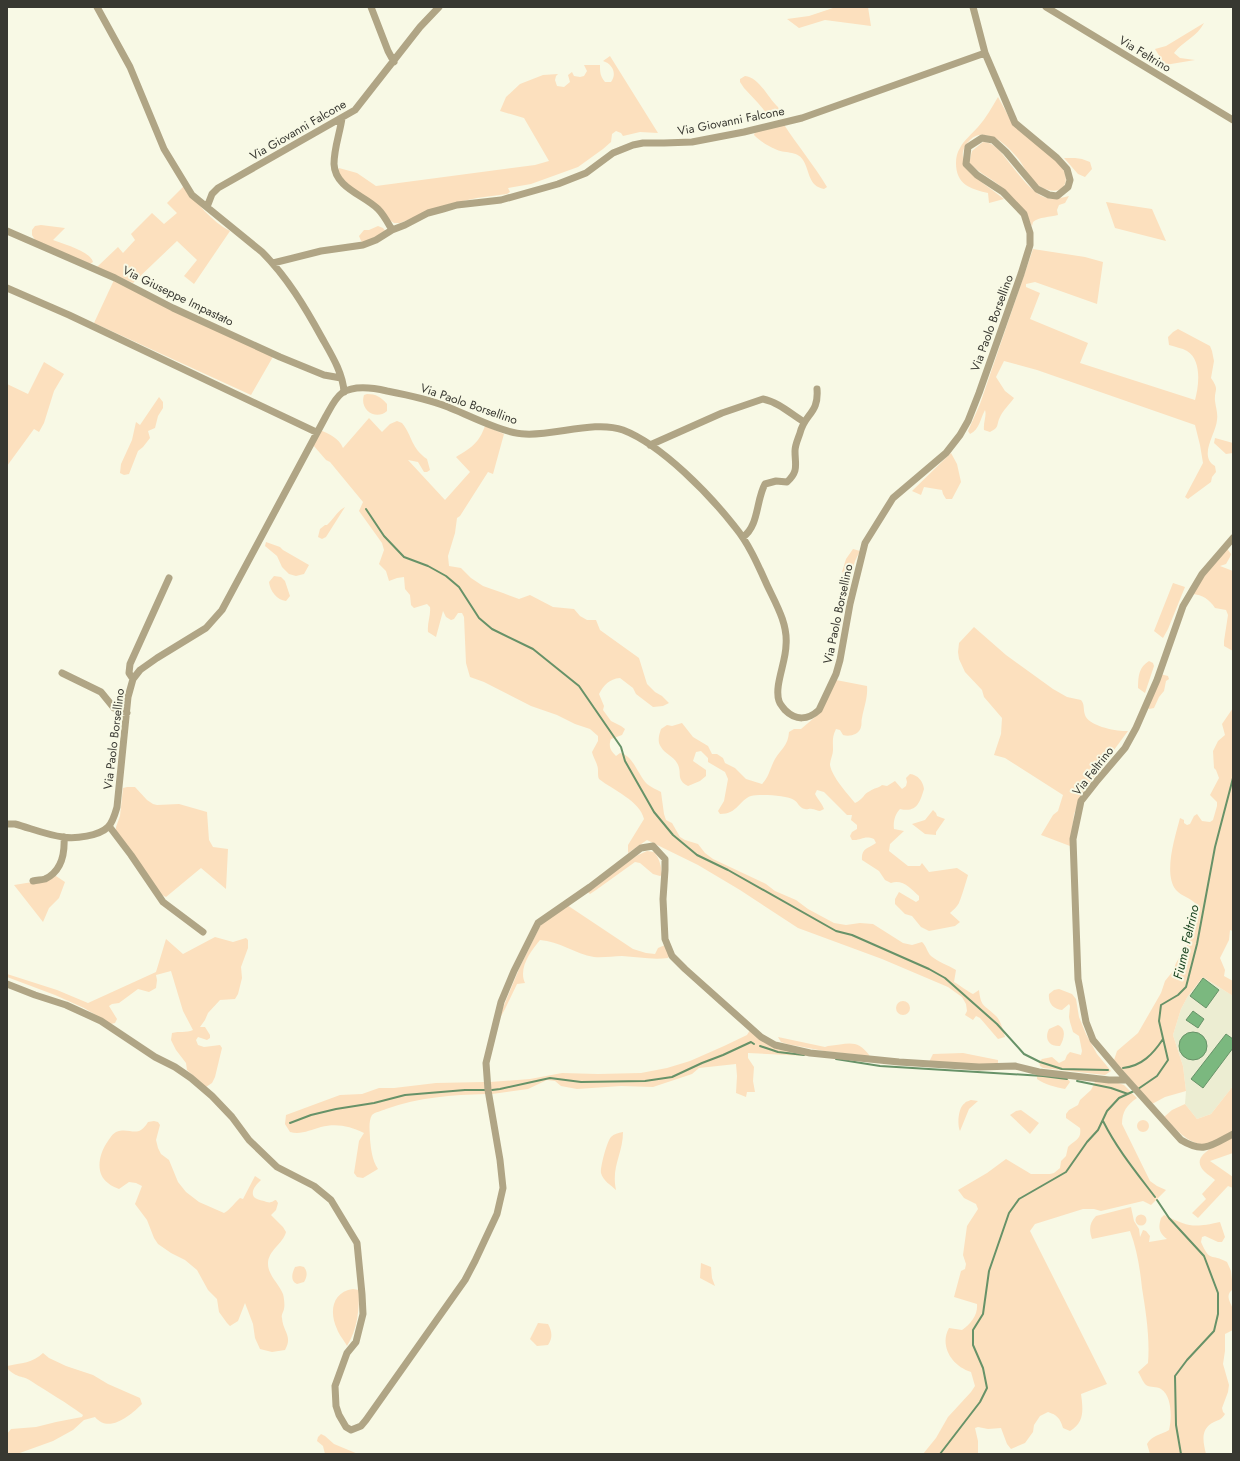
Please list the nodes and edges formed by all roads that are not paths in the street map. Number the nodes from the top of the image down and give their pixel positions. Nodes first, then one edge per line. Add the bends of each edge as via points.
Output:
1 (97, 7) edge
2 (371, 7) edge
3 (440, 7) edge
4 (973, 7) edge
5 (1046, 7) edge
6 (986, 53) junction
7 (394, 62) junction
8 (342, 118) junction
9 (1233, 120) edge
10 (207, 207) junction
11 (392, 230) junction
12 (7, 231) edge
13 (273, 263) junction
14 (7, 288) edge
15 (341, 378) junction
16 (817, 389) dead end
17 (344, 392) junction
18 (804, 422) junction
19 (316, 432) junction
20 (650, 445) junction
21 (743, 537) junction
22 (1233, 538) edge
23 (170, 578) dead end
24 (62, 673) dead end
25 (133, 679) junction
26 (126, 713) junction
27 (7, 824) edge
28 (109, 826) junction
29 (64, 837) junction
30 (33, 881) dead end
31 (203, 932) dead end
32 (7, 984) edge
33 (1126, 1080) junction
34 (1233, 1134) edge

1 - 10 street via 130,67 168,155 192,195
2 - 7 street
3 - 7 street, Via Giovanni Falcone via 420,27
4 - 6 street, Via Paolo Borsellino
5 - 9 street, Via Feltrino
6 - 11 street, Via Giovanni Falcone via 802,118 692,142 633,144 613,153 586,172 558,184 501,200 457,205 428,213
6 - 21 street, Via Paolo Borsellino via 1015,123 1057,158 1067,169 1070,180 1062,193 1057,196 1048,195 1037,189 993,140 982,138 968,147 966,164 977,175 1003,192 1024,214 1030,233 1030,245 979,393 964,428 946,453 893,498 865,543 836,674 819,710 808,718 795,717 779,700 778,686 785,659 787,635 778,609
7 - 8 street, Via Giovanni Falcone via 355,110
8 - 10 street, Via Giovanni Falcone via 218,188 212,194
8 - 11 street via 335,153 338,177 347,187 379,210
10 - 13 street
11 - 13 street, Via Giovanni Falcone via 363,245 321,251
12 - 15 street, Via Giuseppe Impastato via 119,279 173,308 280,357 324,375
13 - 15 street via 311,319
14 - 19 street
15 - 17 street
16 - 18 street via 814,410
17 - 19 street, Via Paolo Borsellino via 336,399
17 - 20 street, Via Paolo Borsellino via 367,388 422,398 524,435 611,427
18 - 20 street via 778,405 763,400 722,413
18 - 21 street via 795,449 797,467 794,475 787,482 765,484 752,529
19 - 25 street, Via Paolo Borsellino via 222,610 206,628 156,658
20 - 21 street, Via Paolo Borsellino via 703,490
22 - 33 street, Via Feltrino via 1202,574 1183,606 1157,680 1136,728 1125,748 1081,801 1073,839 1078,979 1086,1022 1093,1040
23 - 25 street via 130,664 129,673
24 - 26 street via 101,692 114,708
25 - 26 street, Via Paolo Borsellino
26 - 28 street, Via Paolo Borsellino via 117,807
27 - 29 street
28 - 29 street via 100,833
28 - 31 street via 163,902
29 - 30 street via 63,860 54,873 45,879
32 - 33 street via 66,1005 101,1021 155,1057 175,1067 212,1096 249,1140 277,1167 314,1186 331,1200 357,1243 362,1294 363,1314 356,1342 347,1353 336,1386 336,1406 339,1415 346,1427 351,1430 366,1420 464,1280 497,1214 503,1188 486,1063 501,1002 526,946 538,923 641,848 653,846 665,859 665,939 672,956 761,1037 775,1045 810,1053 899,1062 980,1067 1014,1066 1039,1072
33 - 34 street, Via Feltrino via 1188,1145 1200,1149

